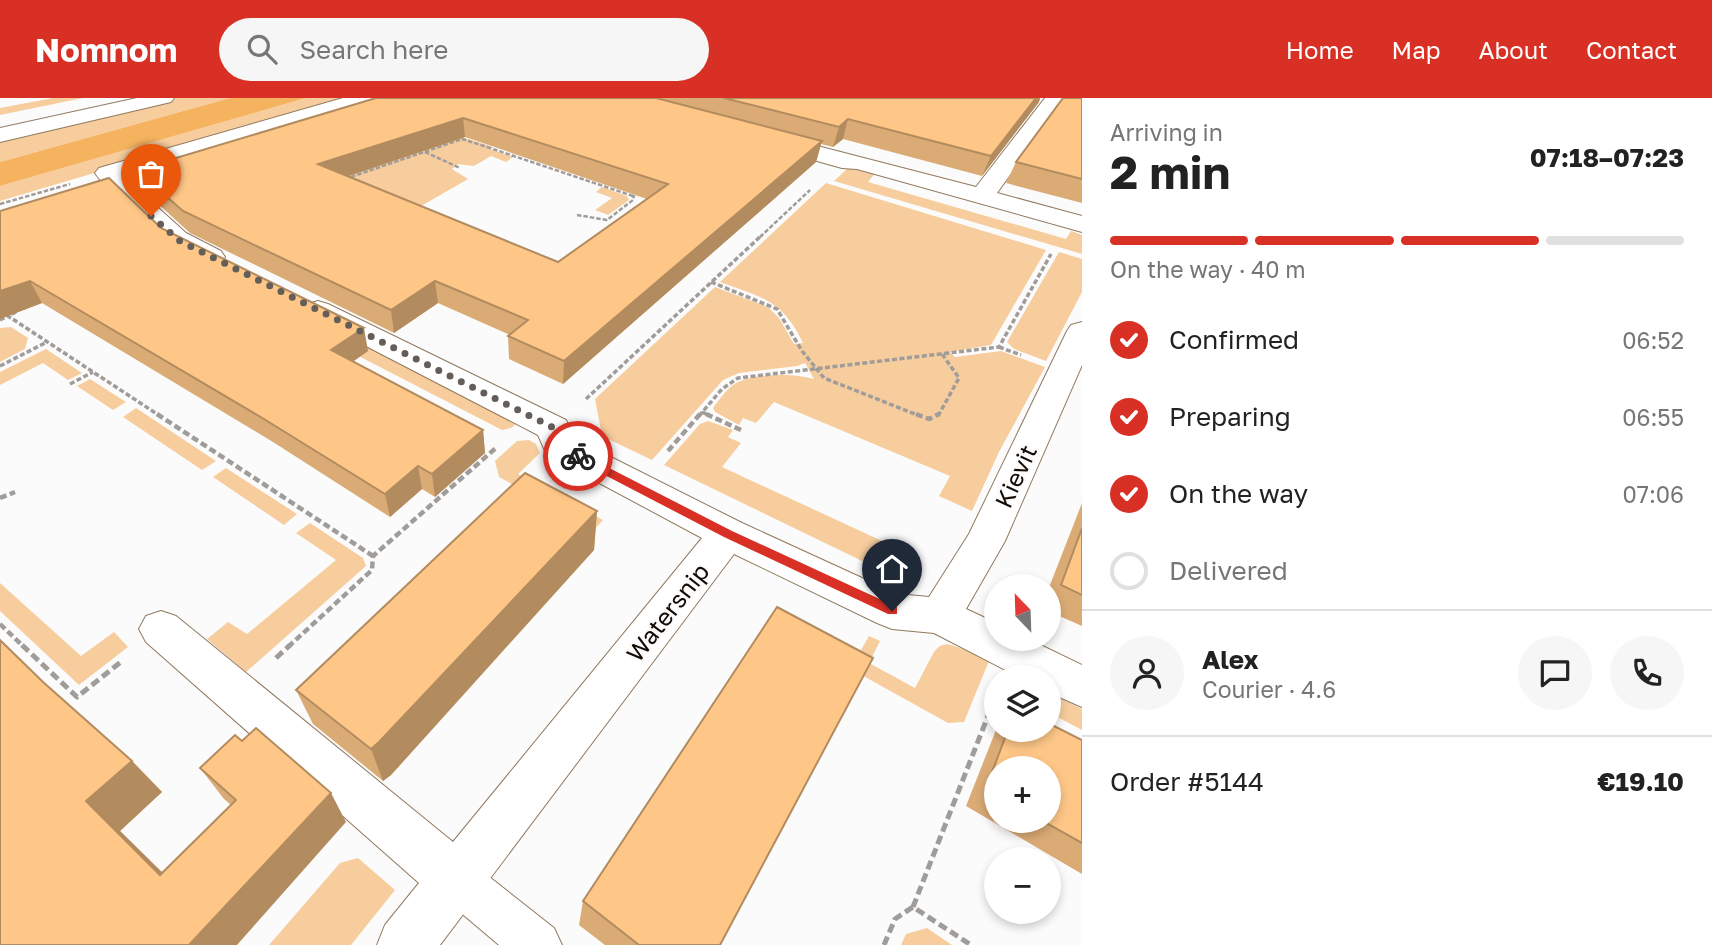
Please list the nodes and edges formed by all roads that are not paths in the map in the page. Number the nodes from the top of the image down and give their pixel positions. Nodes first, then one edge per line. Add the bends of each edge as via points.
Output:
1 (100, 98) edge
2 (164, 98) edge
3 (365, 98) edge
4 (1055, 98) edge
5 (0, 121) edge
6 (0, 135) edge
7 (751, 136) edge
8 (982, 196) junction
9 (1082, 224) edge
10 (239, 271) edge
11 (288, 295) edge
12 (1082, 331) edge
13 (728, 534) junction
14 (940, 616) junction
15 (161, 629) road end
16 (1082, 687) edge
17 (457, 880) junction
18 (405, 945) edge
19 (537, 945) edge

1 - 5 street
2 - 6 street
3 - 10 street via 107,173 177,239
4 - 8 street
7 - 8 street
8 - 9 street
11 - 13 street, Watersnip via 543,422 559,446
12 - 14 street, Kievit via 985,541
13 - 14 street via 892,611
13 - 17 street, Watersnip
14 - 16 street
15 - 17 street
17 - 18 street, Watersnip
17 - 19 lane

